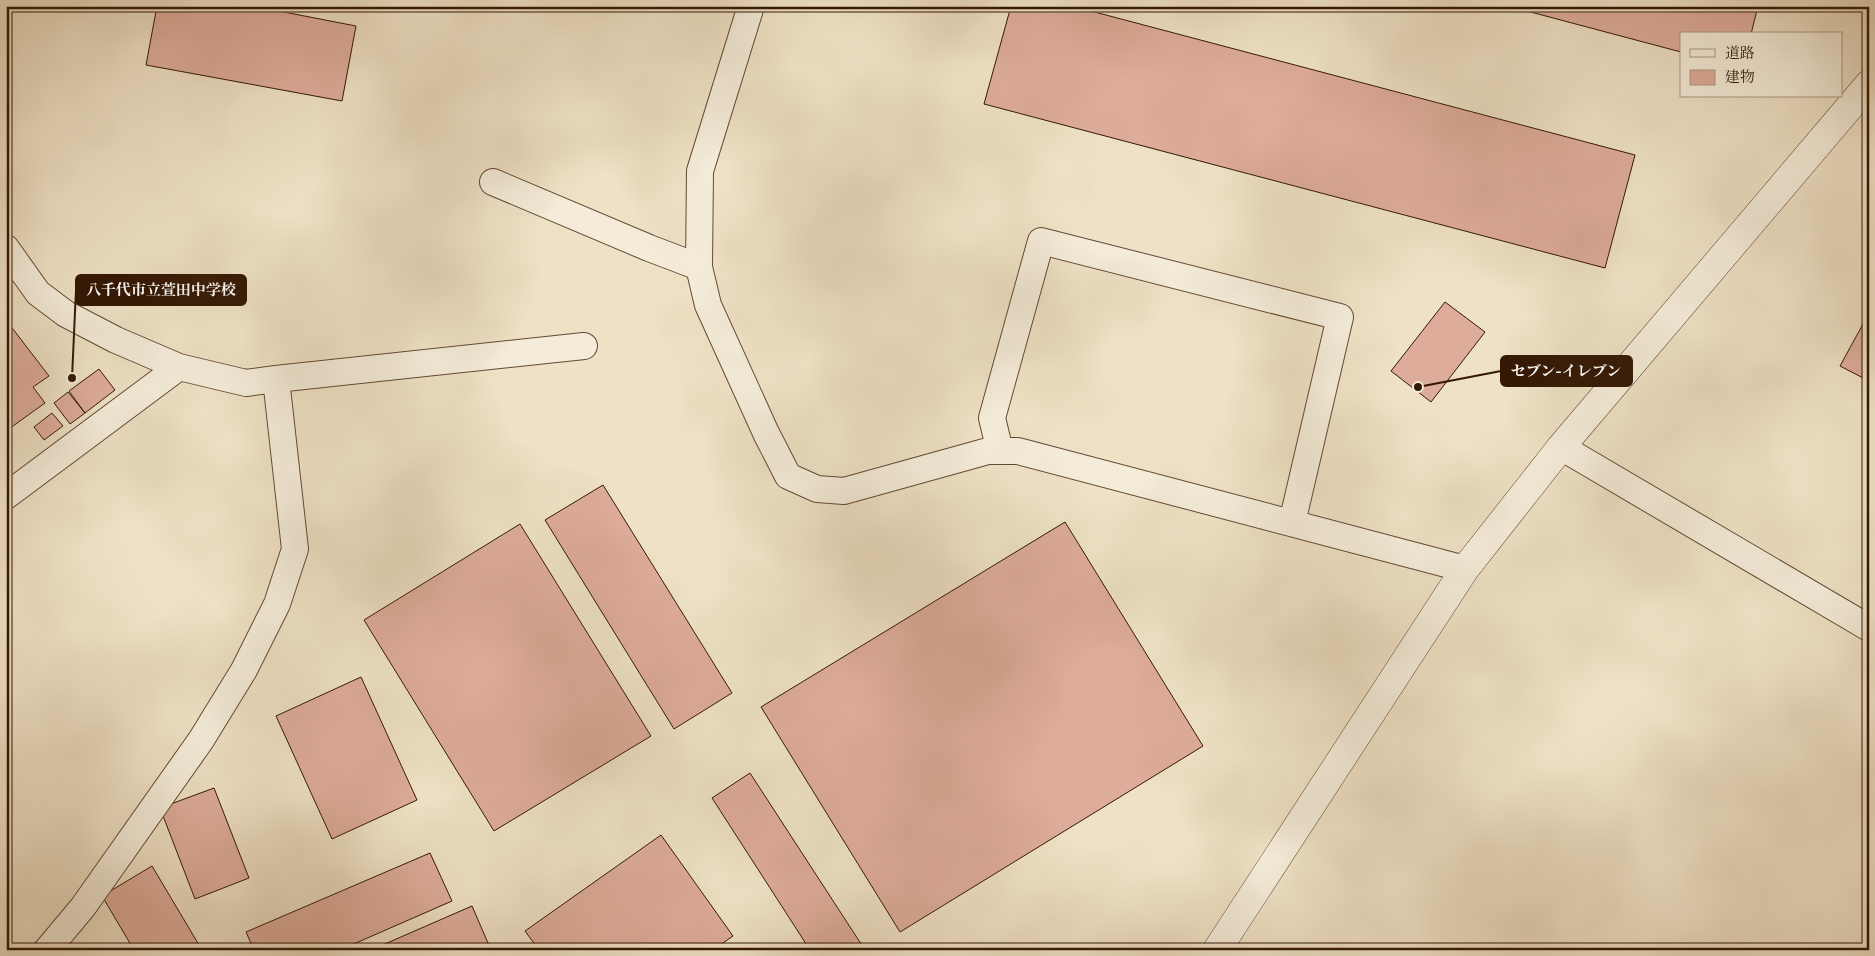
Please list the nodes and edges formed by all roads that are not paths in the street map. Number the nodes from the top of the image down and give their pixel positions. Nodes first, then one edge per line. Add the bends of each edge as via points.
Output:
1 (751, 6) edge
2 (1869, 84) edge
3 (493, 182) dead end
4 (6, 248) edge
5 (698, 267) junction
6 (584, 346) dead end
7 (179, 367) junction
8 (276, 379) junction
9 (1561, 447) junction
10 (1000, 451) junction
11 (6, 496) edge
12 (1292, 523) junction
13 (1466, 569) junction
14 (1869, 628) edge
15 (46, 950) edge
16 (1217, 950) edge

1 - 5 street via 700,171
2 - 9 street
3 - 5 street
4 - 7 street via 38,293 66,314
5 - 10 street via 708,304 788,476 817,489 844,491 988,451
6 - 8 street
7 - 8 street via 246,384
7 - 11 street
8 - 15 street via 295,549 277,604 244,670 201,740 83,907
9 - 13 street
9 - 14 street
10 - 12 street via 1018,451
10 - 12 street via 992,418 1041,241 1340,317
12 - 13 street
13 - 16 street

